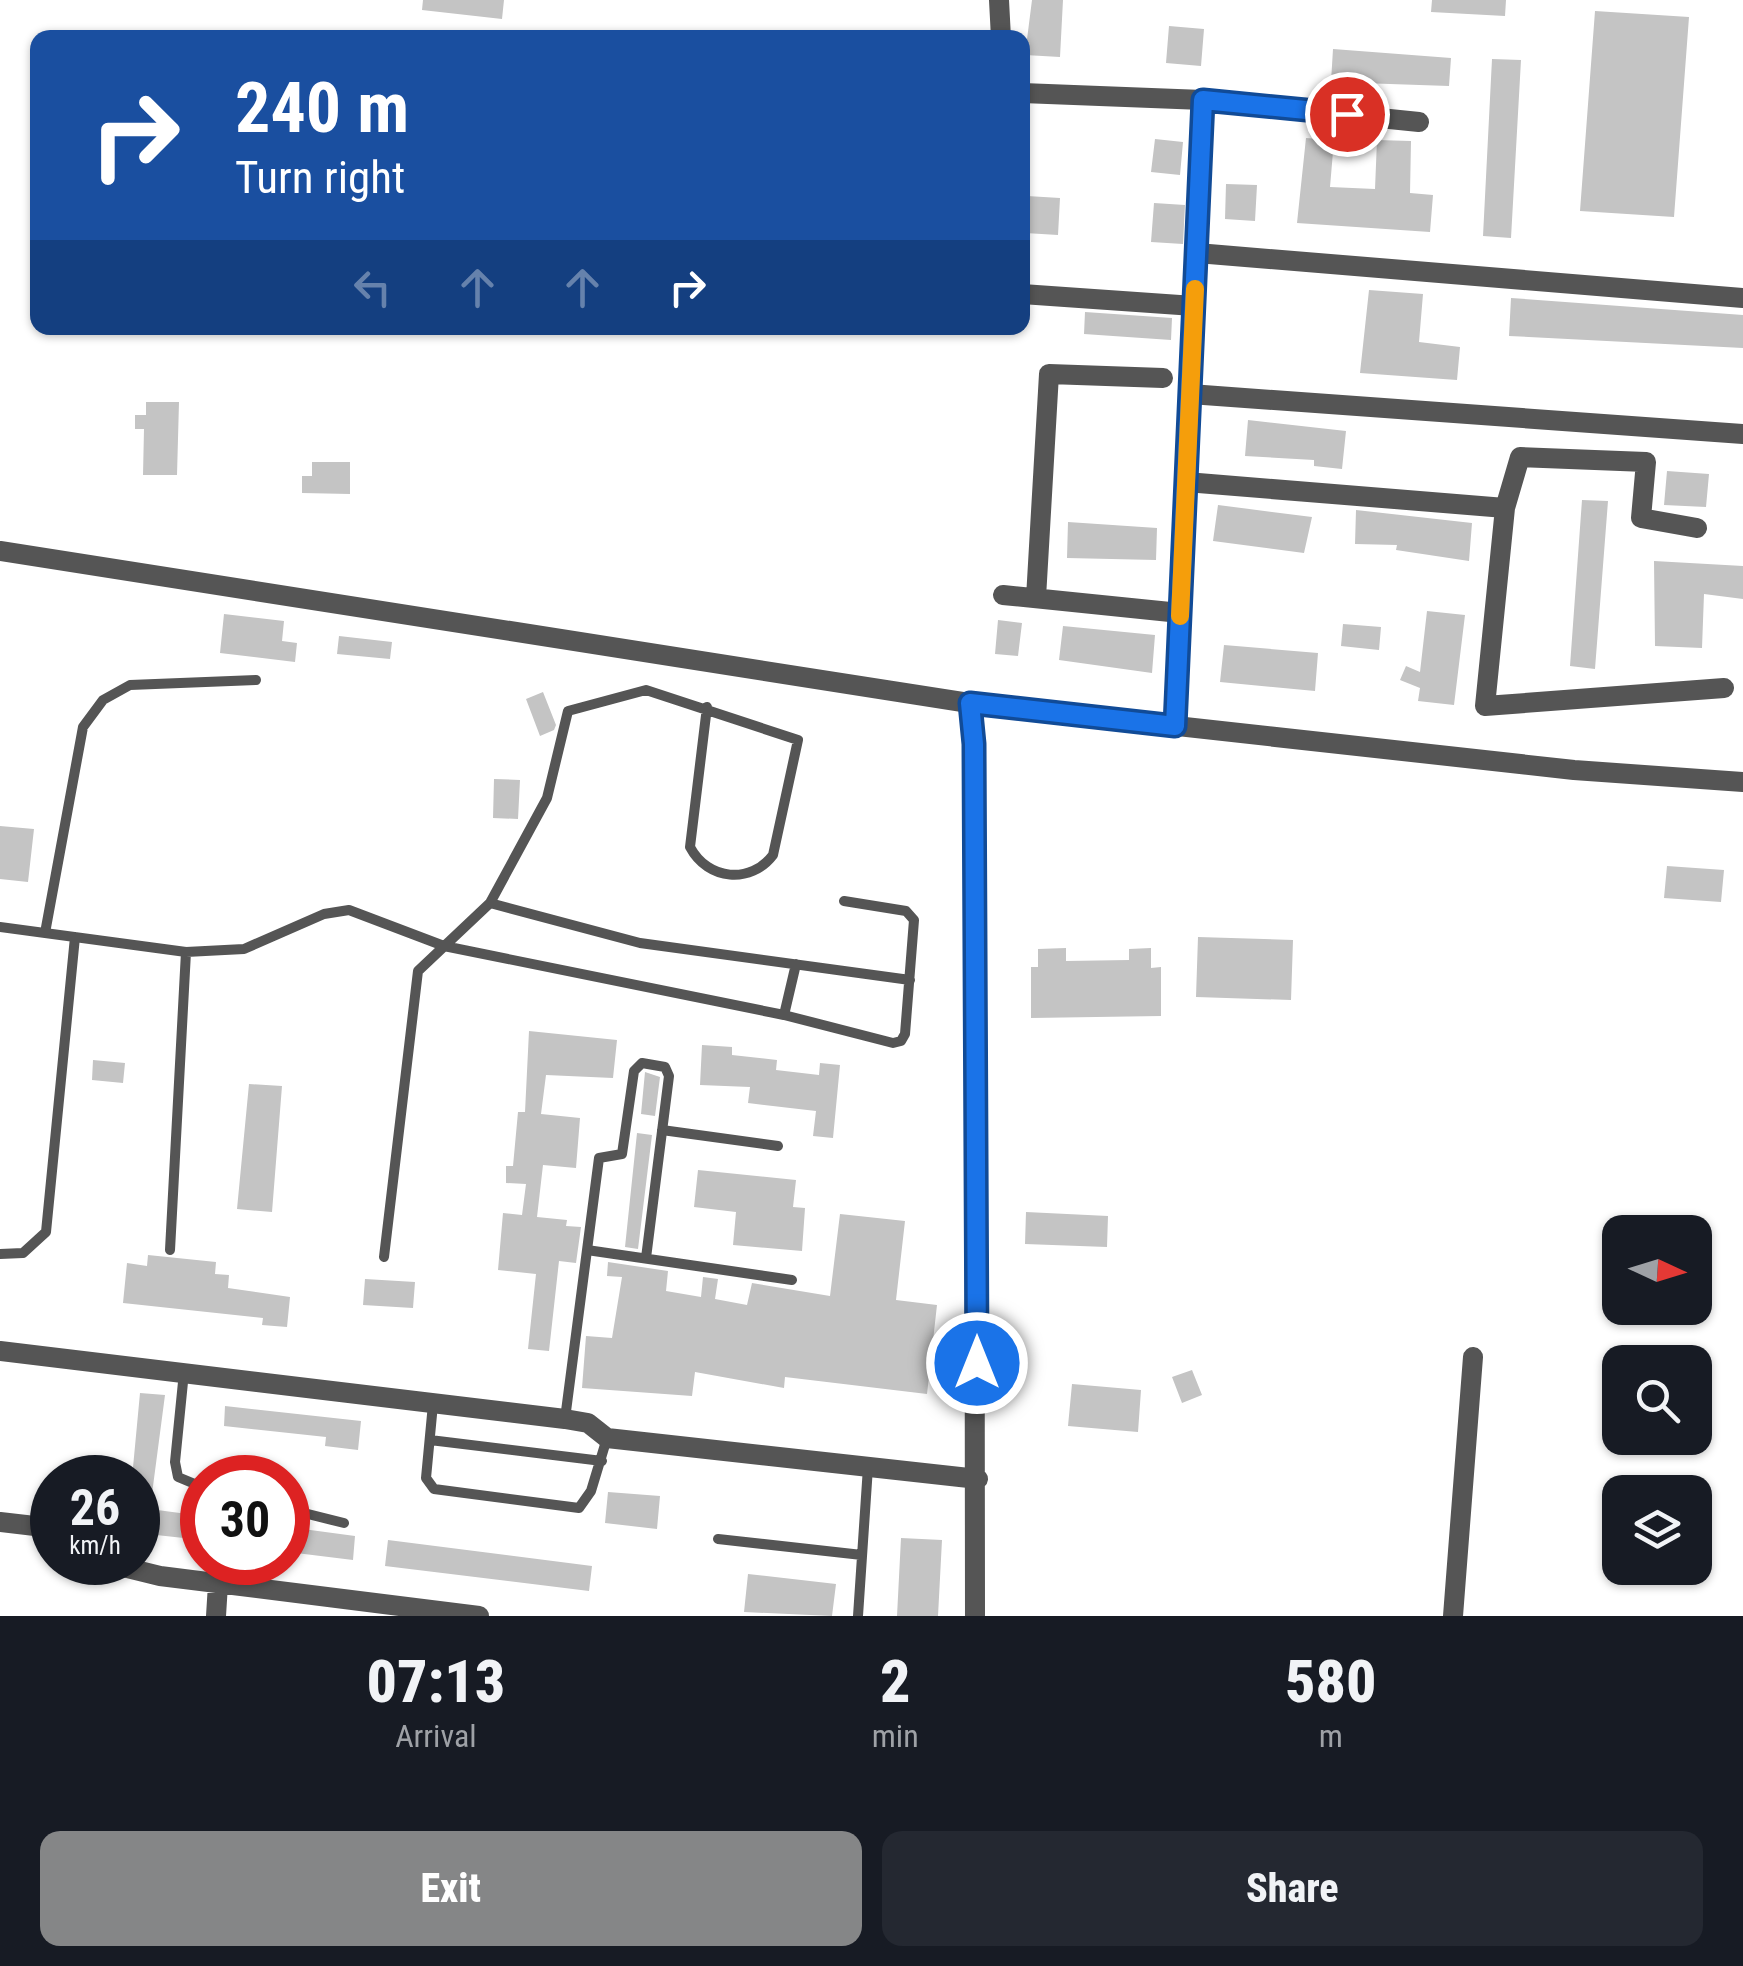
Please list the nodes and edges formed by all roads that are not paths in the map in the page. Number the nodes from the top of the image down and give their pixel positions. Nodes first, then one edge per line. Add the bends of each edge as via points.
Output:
1 (999, 0) edge
2 (1001, 30) edge
3 (1030, 93) edge
4 (1203, 100) junction
5 (1419, 122) dead end
6 (1196, 254) junction
7 (1030, 295) edge
8 (1743, 298) edge
9 (1194, 306) junction
10 (1163, 378) dead end
11 (1190, 394) junction
12 (1743, 434) edge
13 (1186, 482) junction
14 (1504, 508) junction
15 (1697, 528) dead end
16 (0, 551) edge
17 (1003, 595) dead end
18 (1036, 598) junction
19 (1180, 613) junction
20 (256, 680) dead end
21 (1724, 688) dead end
22 (970, 703) junction
23 (707, 707) junction
24 (1175, 726) junction
25 (1743, 782) edge
26 (844, 901) dead end
27 (490, 903) junction
28 (0, 927) edge
29 (45, 933) junction
30 (75, 937) junction
31 (444, 946) junction
32 (186, 952) junction
33 (796, 964) junction
34 (910, 980) junction
35 (784, 1015) junction
36 (662, 1130) junction
37 (778, 1146) dead end
38 (170, 1250) dead end
39 (588, 1250) junction
40 (0, 1254) edge
41 (384, 1257) dead end
42 (646, 1258) junction
43 (792, 1280) dead end
44 (0, 1351) edge
45 (1473, 1357) dead end
46 (184, 1371) junction
47 (433, 1404) junction
48 (565, 1419) junction
49 (607, 1438) junction
50 (430, 1440) junction
51 (602, 1461) junction
52 (868, 1466) junction
53 (180, 1478) edge
54 (978, 1478) junction
55 (310, 1515) edge
56 (0, 1522) edge
57 (344, 1524) dead end
58 (30, 1525) edge
59 (718, 1538) dead end
60 (862, 1555) junction
61 (218, 1585) edge
62 (226, 1585) edge
63 (216, 1616) edge
64 (479, 1616) edge
65 (858, 1616) edge
66 (974, 1616) edge
67 (1453, 1616) edge

1 - 2 street
3 - 4 street
4 - 5 street
4 - 6 street
6 - 8 street
6 - 9 street
7 - 9 street
9 - 11 street
10 - 18 street via 1048,374
11 - 12 street
11 - 13 street
13 - 14 street
13 - 19 street
14 - 15 street via 1520,457 1646,462 1641,518
14 - 21 street via 1484,706
16 - 22 street
17 - 18 street
18 - 19 street
19 - 24 street
20 - 29 lane via 130,684 103,700 83,727
22 - 24 street
22 - 54 street
23 - 23 lane via 798,740 774,855 746,876 714,872 690,847
23 - 27 lane via 646,690 568,712 548,798
24 - 25 street
26 - 34 lane via 906,911 914,920
27 - 31 lane
27 - 33 lane via 640,942
28 - 29 lane
29 - 30 lane
30 - 32 lane
30 - 40 lane via 46,1232 23,1254
31 - 32 lane via 349,910 244,949
31 - 35 lane
31 - 41 lane via 418,971
32 - 38 lane
33 - 34 lane
33 - 35 lane
34 - 35 lane via 906,1034 893,1043
36 - 37 lane
36 - 39 lane via 668,1076 665,1067 642,1063 634,1071 622,1154 599,1158
36 - 42 lane
39 - 42 lane
39 - 48 lane
42 - 43 lane
44 - 46 street
45 - 67 street
46 - 47 street
46 - 53 lane via 175,1462
47 - 48 street
47 - 50 lane
48 - 49 street via 588,1423
49 - 51 lane
49 - 52 street
50 - 51 lane
50 - 51 lane via 426,1478 434,1489 578,1508
52 - 54 street
52 - 60 lane
54 - 66 street
55 - 57 lane
56 - 58 street
59 - 60 lane
60 - 65 lane
61 - 63 street
62 - 64 street

